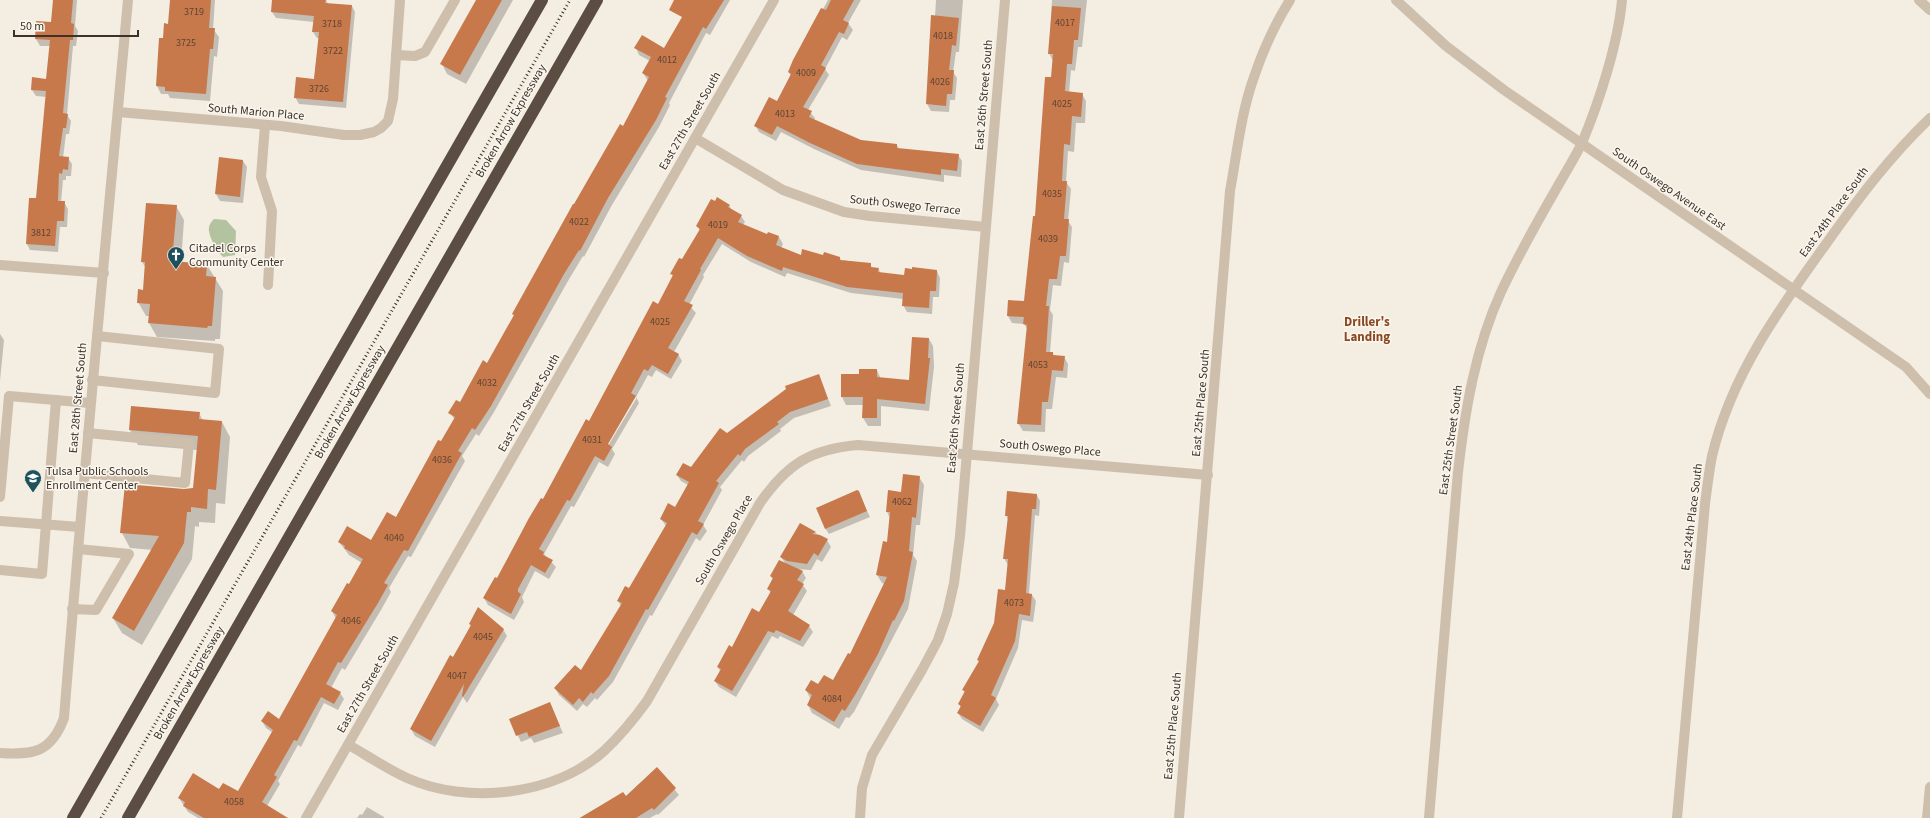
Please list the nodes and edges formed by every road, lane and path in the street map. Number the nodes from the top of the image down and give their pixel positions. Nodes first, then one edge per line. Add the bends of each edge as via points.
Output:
1 (128, 0) edge
2 (400, 0) edge
3 (455, 0) edge
4 (542, 0) edge
5 (597, 0) edge
6 (774, 0) edge
7 (1005, 0) edge
8 (1290, 0) edge
9 (1396, 0) edge
10 (1622, 0) edge
11 (1919, 0) edge
12 (1930, 10) edge
13 (396, 55) junction
14 (118, 112) junction
15 (1930, 118) edge
16 (265, 125) junction
17 (695, 138) junction
18 (1581, 144) junction
19 (986, 227) junction
20 (0, 265) edge
21 (104, 273) junction
22 (268, 285) dead end
23 (1793, 290) junction
24 (97, 336) junction
25 (92, 380) junction
26 (1930, 394) edge
27 (56, 400) junction
28 (90, 404) junction
29 (88, 434) junction
30 (966, 454) junction
31 (84, 473) junction
32 (1208, 475) junction
33 (0, 496) edge
34 (0, 521) edge
35 (47, 524) junction
36 (80, 527) junction
37 (78, 549) junction
38 (0, 570) edge
39 (72, 609) junction
40 (349, 745) junction
41 (0, 753) edge
42 (1930, 787) edge
43 (73, 818) edge
44 (128, 818) edge
45 (306, 818) edge
46 (860, 818) edge
47 (1178, 818) edge
48 (1429, 818) edge
49 (1677, 818) edge
50 (1927, 818) edge

1 - 14 street, East 28th Street South
2 - 13 street
3 - 13 street via 425,52 415,56
4 - 43 highway
5 - 44 highway, Broken Arrow Expressway
6 - 17 street, East 27th Street South
7 - 19 street, East 26th Street South
8 - 32 street, East 25th Place South via 1276,24 1253,78 1230,190
9 - 18 street, South Oswego Avenue East via 1446,46
10 - 18 street, East 25th Street South via 1606,75
11 - 12 street
13 - 16 street, South Marion Place via 393,99 388,121 381,128 360,135
14 - 16 street, South Marion Place
14 - 21 street, East 28th Street South
15 - 23 street, East 24th Place South via 1896,152 1867,187
16 - 22 street via 261,177 272,211
17 - 19 street, South Oswego Terrace via 783,190 844,212
17 - 40 street, East 27th Street South
18 - 23 street, South Oswego Avenue East
18 - 48 street, East 25th Street South via 1501,293 1485,331 1473,377 1458,472
19 - 30 street, East 26th Street South
20 - 21 street
21 - 24 street, East 28th Street South
23 - 26 street, South Oswego Avenue East via 1906,367
23 - 49 street, East 24th Place South via 1768,326 1740,378 1712,456 1705,504
24 - 25 street, East 28th Street South
24 - 25 street via 219,349 215,393
25 - 28 street, East 28th Street South
27 - 28 street
27 - 33 street via 9,396
27 - 35 street
28 - 29 street, East 28th Street South
29 - 31 street, East 28th Street South
29 - 31 street via 189,443 185,483
30 - 32 street, South Oswego Place
30 - 40 street, South Oswego Place via 858,445 821,452 786,472 774,483 760,503 647,701 635,718 603,752 579,769 546,783 520,790 493,794 466,792 436,788 407,778
30 - 46 street, East 26th Street South via 960,536 947,614 931,652 872,755 862,788
31 - 36 street, East 28th Street South
32 - 47 street, East 25th Place South
34 - 35 street
35 - 36 street
35 - 38 street via 42,574
36 - 37 street, East 28th Street South
37 - 39 street, East 28th Street South
37 - 39 street via 129,554 96,610
39 - 41 street, East 28th Street South via 64,718 60,729 55,738 37,751 27,754
40 - 45 street, East 27th Street South
42 - 50 street

